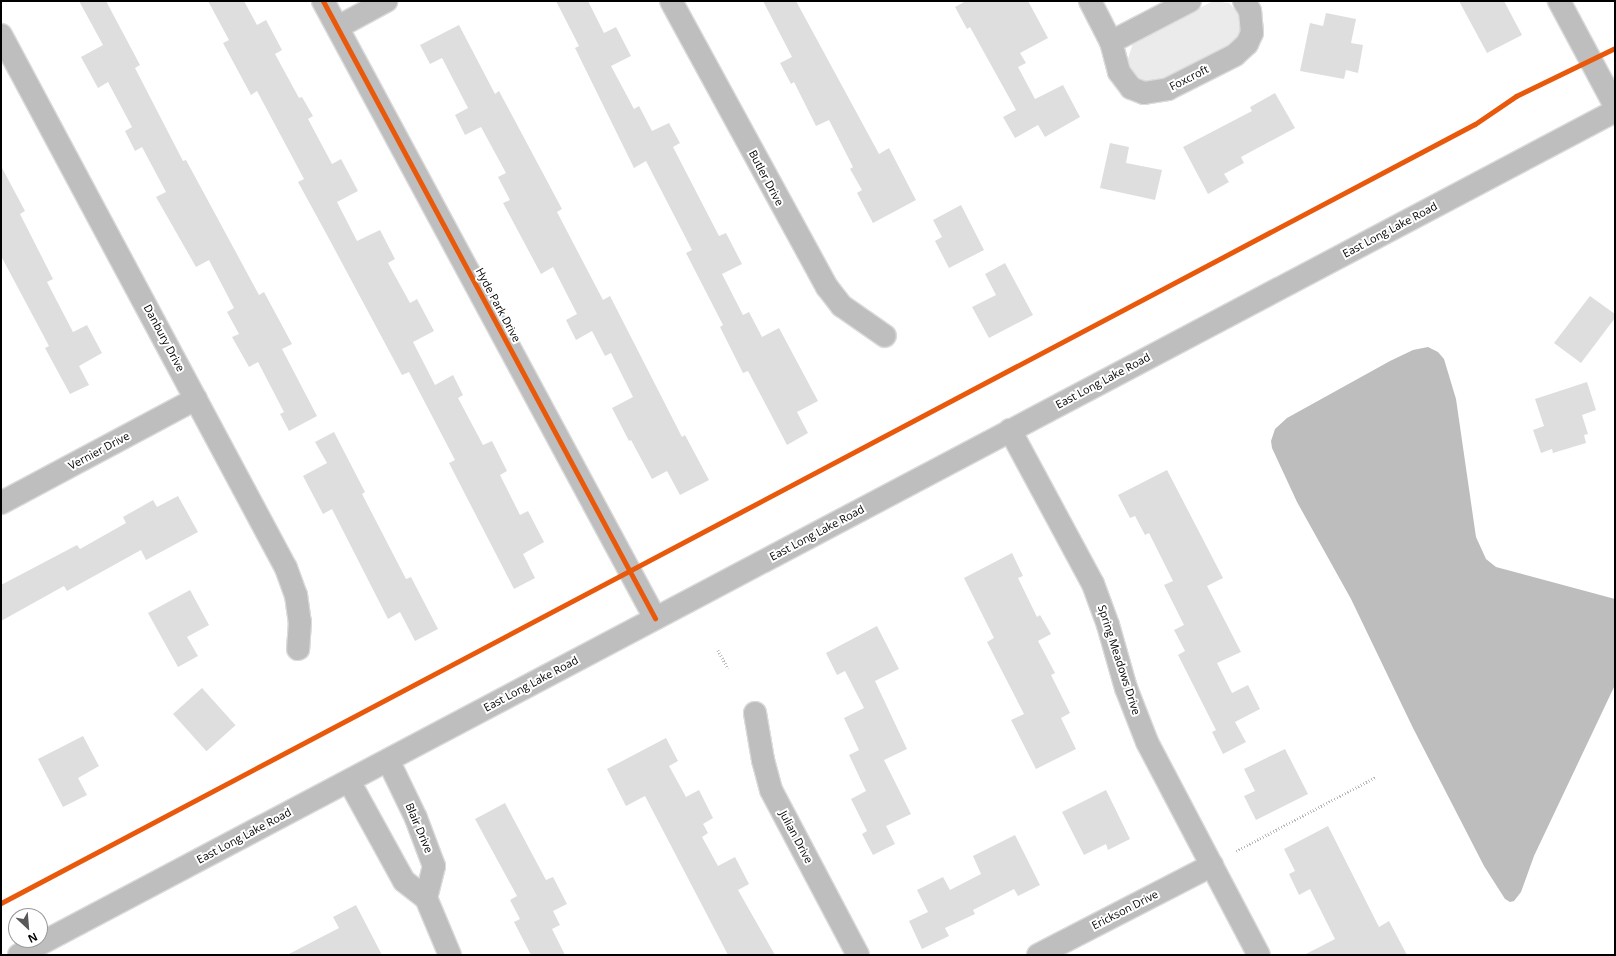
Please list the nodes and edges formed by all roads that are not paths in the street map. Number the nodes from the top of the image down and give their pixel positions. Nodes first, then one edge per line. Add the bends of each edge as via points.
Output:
1 (323, 1) edge
2 (386, 1) edge
3 (671, 1) edge
4 (1090, 1) edge
5 (1190, 1) edge
6 (1244, 1) edge
7 (1559, 1) edge
8 (338, 27) junction
9 (1, 36) edge
10 (1111, 42) junction
11 (1615, 106) edge
12 (1615, 111) edge
13 (885, 336) dead end
14 (196, 399) junction
15 (1010, 430) junction
16 (1, 503) edge
17 (655, 618) junction
18 (298, 649) dead end
19 (755, 713) dead end
20 (388, 760) junction
21 (349, 781) junction
22 (1212, 865) junction
23 (426, 898) junction
24 (19, 955) edge
25 (450, 955) edge
26 (858, 955) edge
27 (1038, 955) edge
28 (1259, 955) edge

1 - 8 street, Hyde Park Drive
2 - 8 street
3 - 13 street, Butler Drive via 827,287 842,306
4 - 10 street, Foxcroft
5 - 10 street
6 - 10 street, Foxcroft via 1253,22 1247,44 1235,54 1168,89 1144,93 1131,88 1123,80
7 - 11 street
8 - 17 street, Hyde Park Drive
9 - 14 street, Danbury Drive
12 - 15 street, East Long Lake Road
14 - 16 street, Vernier Drive
14 - 18 street, Danbury Drive via 286,568 296,595 300,622
15 - 17 street, East Long Lake Road
15 - 22 street, Spring Meadows Drive via 1093,584 1135,715
17 - 20 street, East Long Lake Road
19 - 26 street, Julian Drive via 762,760 772,790
20 - 21 street, East Long Lake Road
20 - 23 street, Blair Drive via 416,818 434,866
21 - 23 street via 404,881
21 - 24 street, East Long Lake Road
22 - 27 street, Erickson Drive
22 - 28 street, Spring Meadows Drive
23 - 25 street

